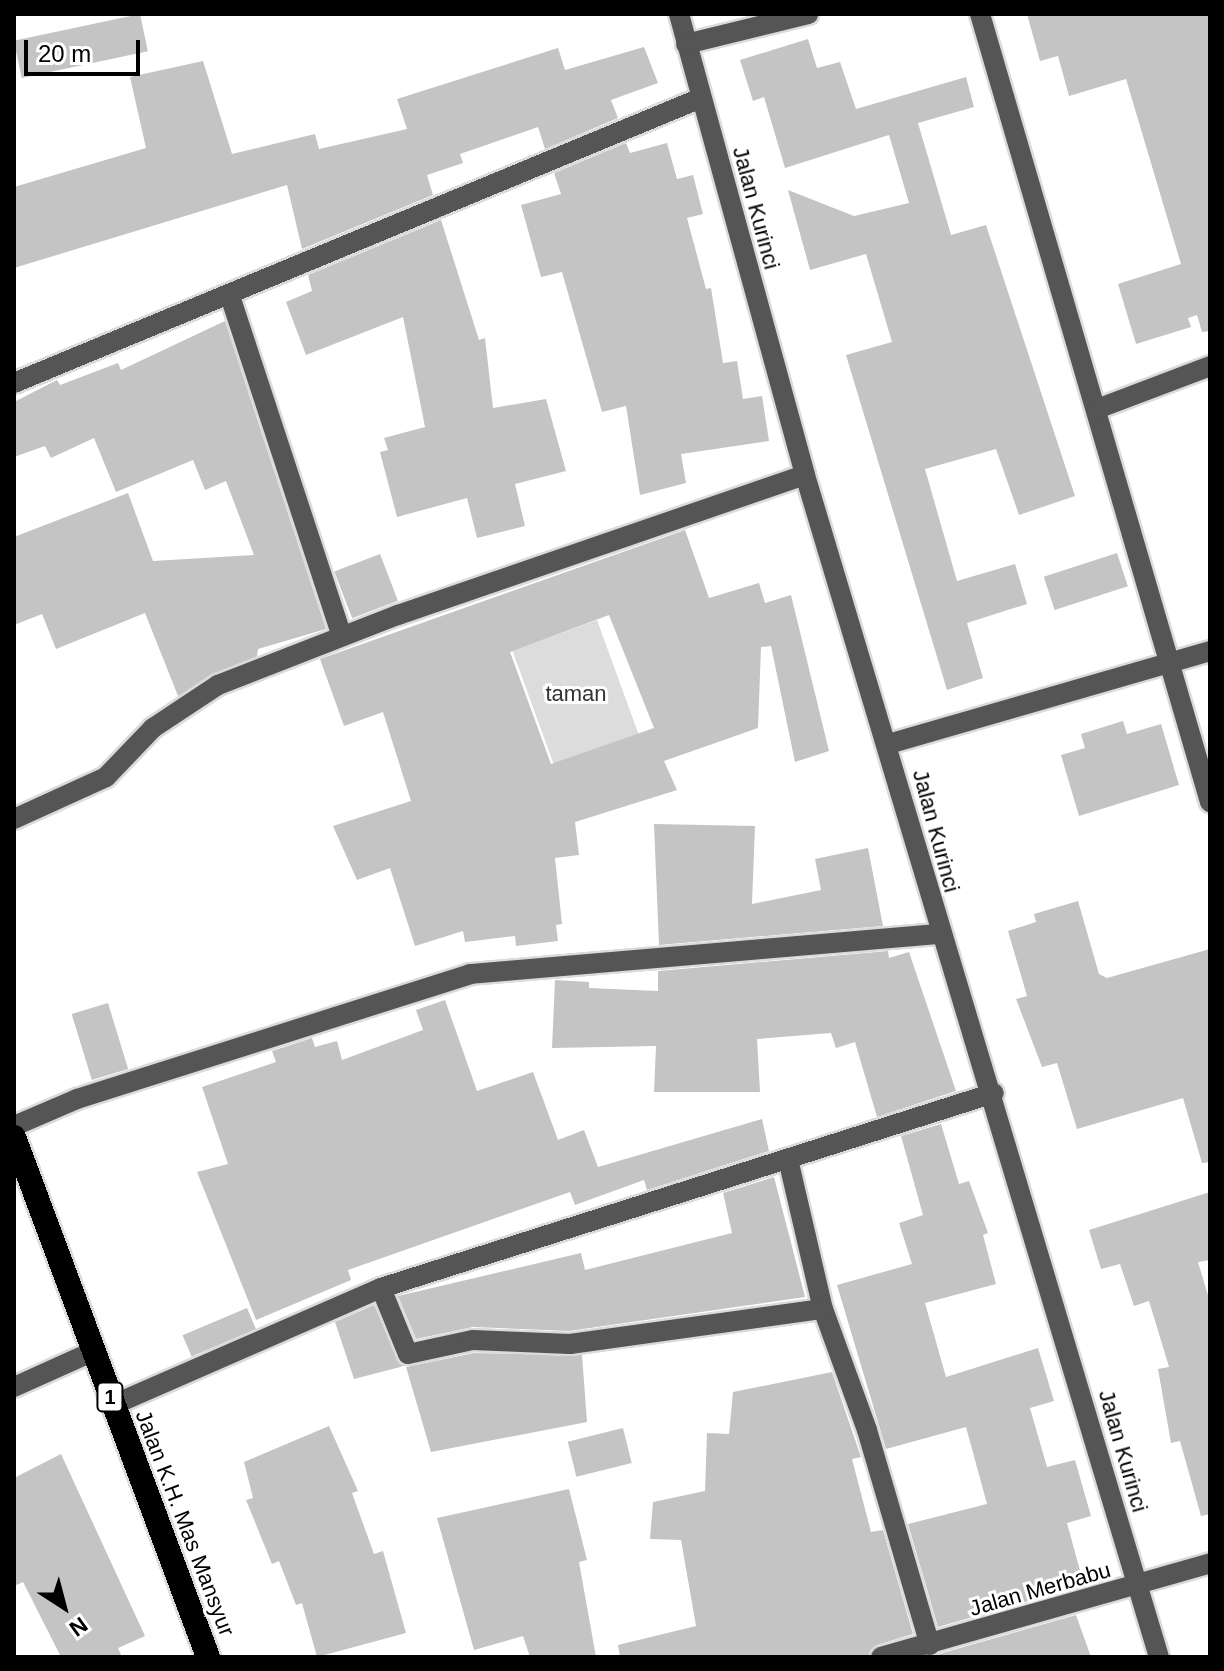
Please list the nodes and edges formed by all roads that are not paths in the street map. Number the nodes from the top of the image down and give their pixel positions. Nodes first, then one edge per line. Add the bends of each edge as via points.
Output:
1 (679, 14) edge
2 (808, 14) edge
3 (980, 14) edge
4 (686, 44) junction
5 (701, 98) junction
6 (230, 296) junction
7 (1210, 366) edge
8 (14, 383) edge
9 (1097, 409) junction
10 (805, 475) junction
11 (342, 636) junction
12 (1210, 651) edge
13 (1165, 664) junction
14 (888, 744) junction
15 (1210, 802) edge
16 (14, 819) edge
17 (939, 934) junction
18 (994, 1093) junction
19 (14, 1126) edge
20 (14, 1137) edge
21 (788, 1159) junction
22 (381, 1288) junction
23 (823, 1309) junction
24 (94, 1351) junction
25 (14, 1387) edge
26 (113, 1405) junction
27 (1210, 1563) edge
28 (1138, 1586) junction
29 (930, 1645) junction
30 (208, 1657) edge
31 (881, 1657) edge
32 (1159, 1657) edge

1 - 4 street, Jalan Kurinci
2 - 4 street
3 - 9 street
4 - 5 street, Jalan Kurinci
5 - 6 street
5 - 10 street, Jalan Kurinci
6 - 8 street
6 - 11 street
7 - 9 street
9 - 13 street
10 - 11 street
10 - 14 street, Jalan Kurinci
11 - 16 street via 218,685 153,728 106,777
12 - 13 street
13 - 14 street
13 - 15 street
14 - 17 street, Jalan Kurinci
17 - 18 street, Jalan Kurinci
17 - 19 street via 470,974 77,1099
18 - 21 street
18 - 28 street, Jalan Kurinci
20 - 24 highway, Jalan K.H. Mas Mansyur / 1
21 - 22 street
21 - 23 street
22 - 23 street via 408,1354 473,1340 570,1344
22 - 26 street
23 - 29 street via 867,1430
24 - 25 street
24 - 26 highway, Jalan K.H. Mas Mansyur / 1
26 - 30 highway, Jalan K.H. Mas Mansyur / 1
27 - 28 street, Jalan Merbabu
28 - 29 street, Jalan Merbabu
28 - 32 street, Jalan Kurinci
29 - 31 street, Jalan Merbabu

